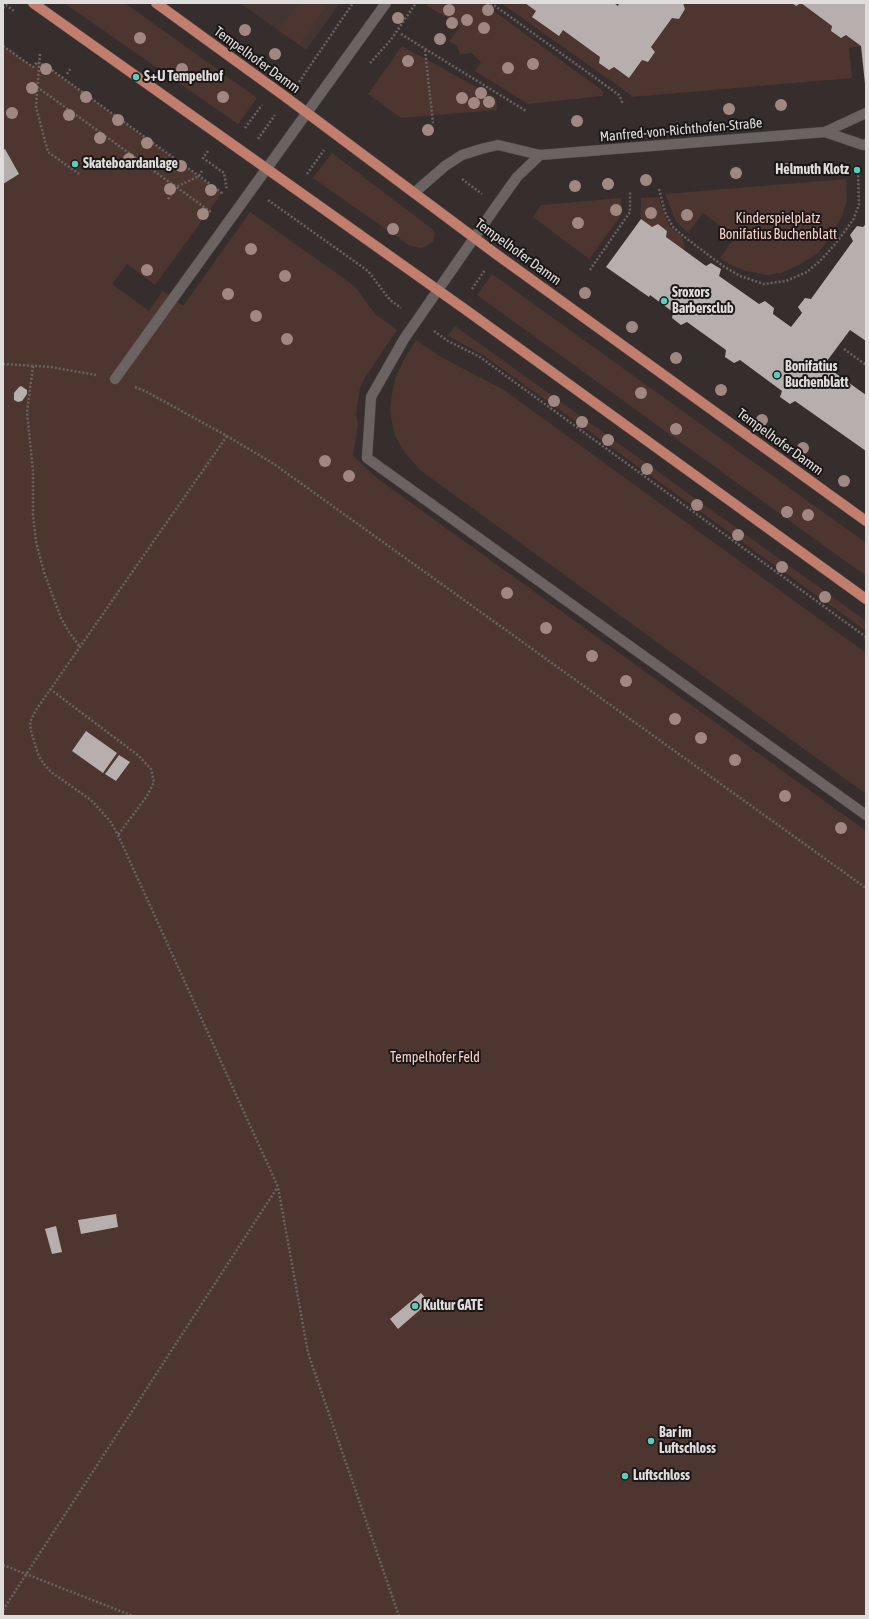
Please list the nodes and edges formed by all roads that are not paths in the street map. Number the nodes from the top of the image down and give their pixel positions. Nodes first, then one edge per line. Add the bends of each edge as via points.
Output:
1 (33, 3) edge
2 (156, 3) edge
3 (386, 3) edge
4 (307, 113) junction
5 (866, 113) edge
6 (825, 132) junction
7 (866, 144) edge
8 (540, 155) junction
9 (266, 169) junction
10 (414, 193) junction
11 (474, 237) junction
12 (437, 290) junction
13 (115, 379) road end
14 (866, 521) edge
15 (866, 599) edge
16 (866, 815) edge

1 - 9 main road
2 - 4 main road, Tempelhofer Damm
3 - 4 street
4 - 9 street
4 - 10 main road, Tempelhofer Damm
5 - 6 street, Manfred-von-Richthofen-Straße
6 - 7 street, Manfred-von-Richthofen-Straße
6 - 8 street, Manfred-von-Richthofen-Straße
8 - 10 street, Manfred-von-Richthofen-Straße via 498,145 481,148 453,160
8 - 11 street via 517,177
9 - 12 main road
9 - 13 street
10 - 11 main road, Tempelhofer Damm
11 - 12 street
11 - 14 main road, Tempelhofer Damm
12 - 15 main road
12 - 16 street via 404,339 371,398 367,458

